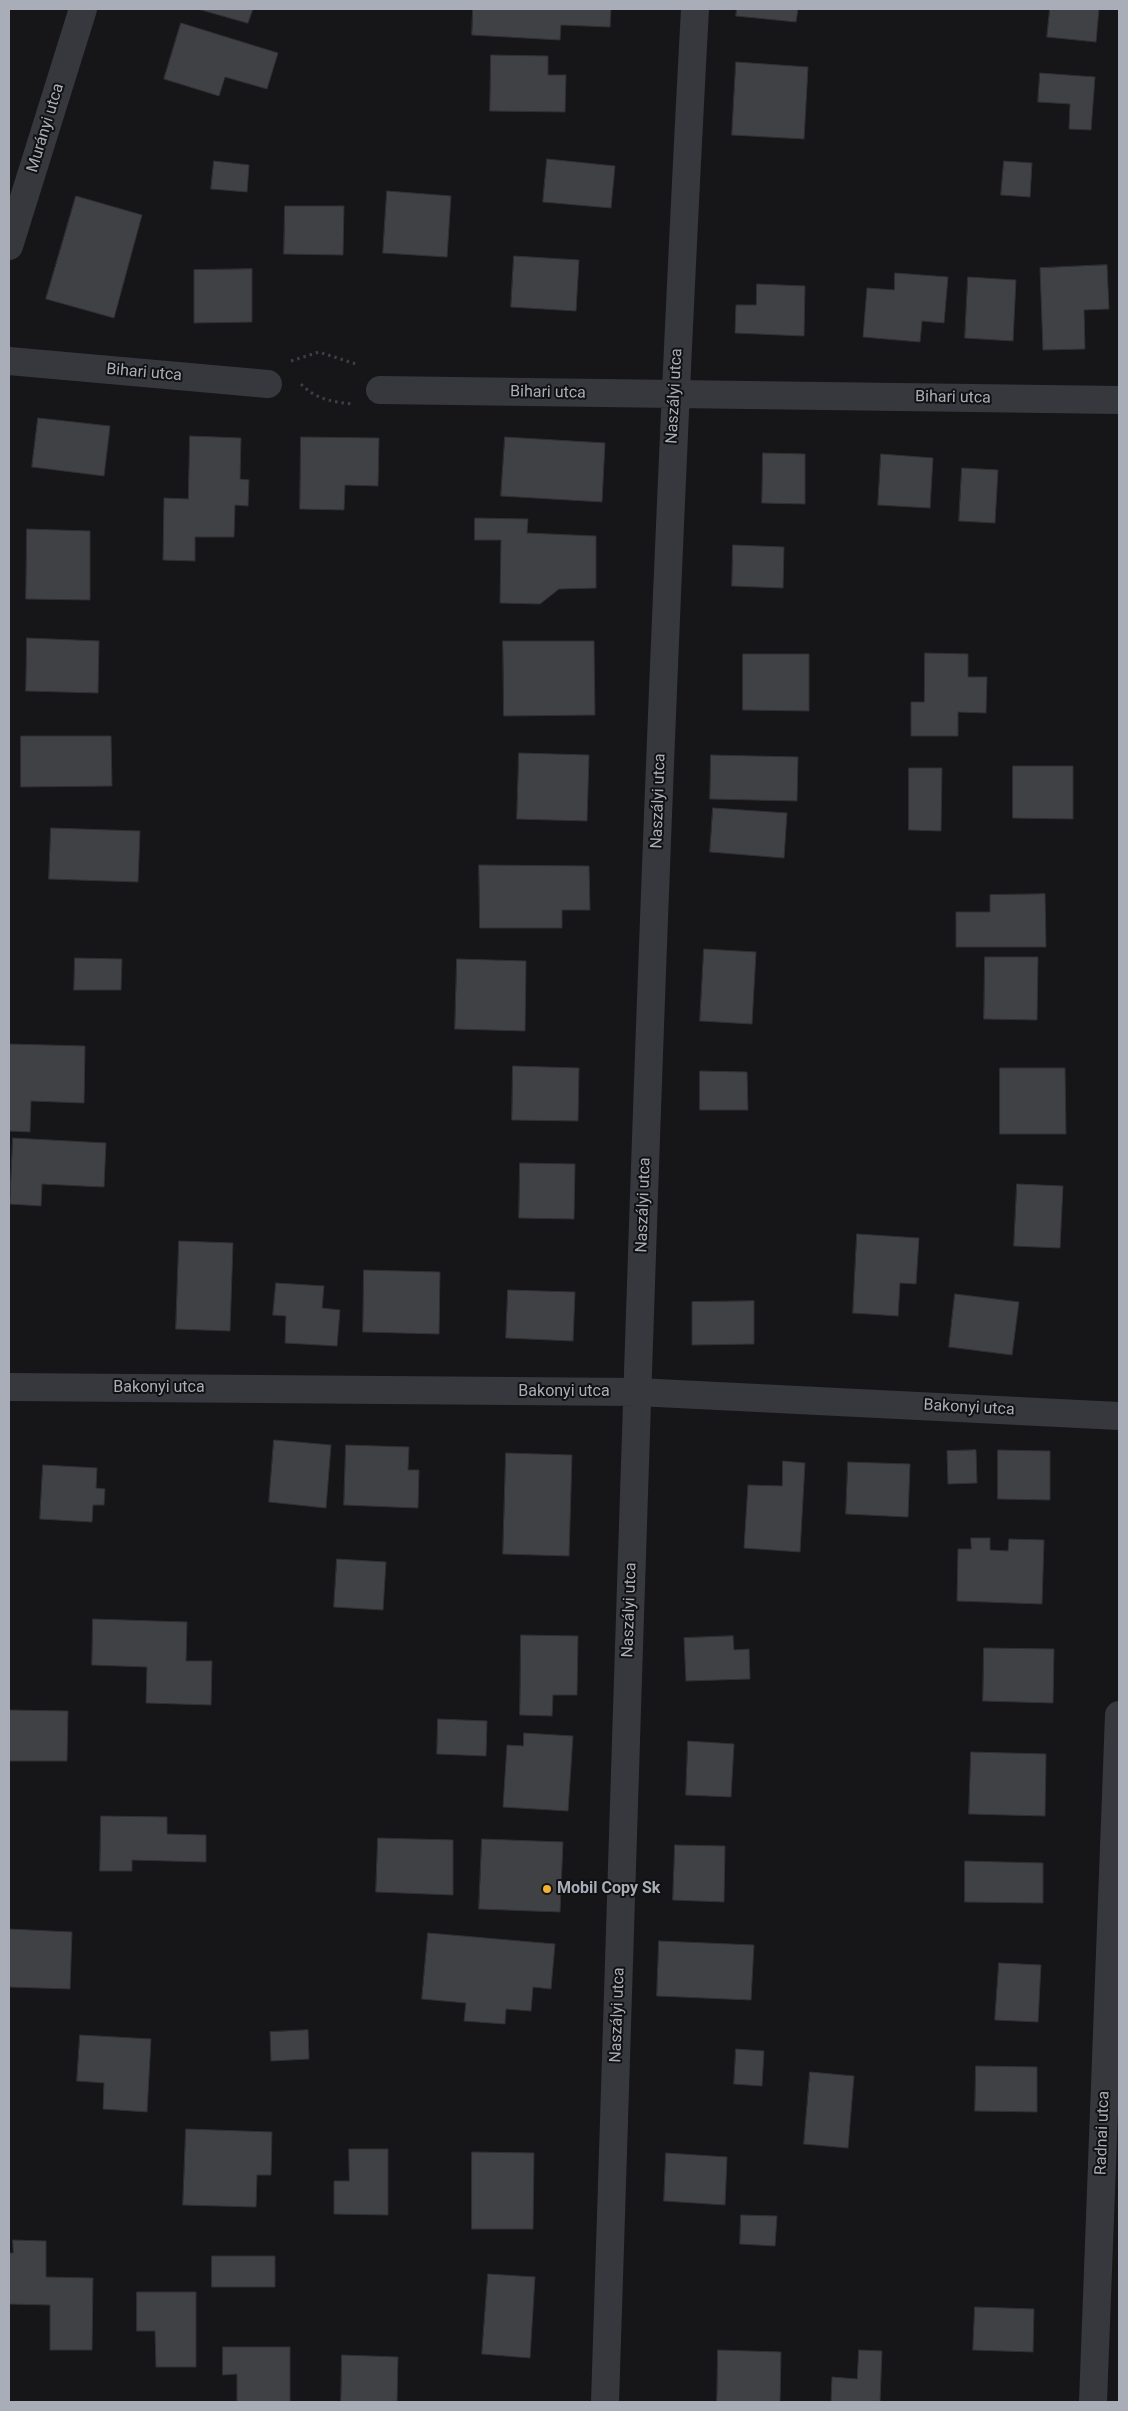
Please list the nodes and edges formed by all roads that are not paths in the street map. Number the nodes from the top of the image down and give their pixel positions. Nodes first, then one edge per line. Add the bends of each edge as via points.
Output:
1 (84, 9) edge
2 (695, 9) edge
3 (9, 246) edge
4 (9, 361) edge
5 (276, 374) road end
6 (388, 391) road end
7 (674, 394) junction
8 (1119, 400) edge
9 (9, 1387) edge
10 (637, 1392) junction
11 (1119, 1416) edge
12 (1119, 1715) edge
13 (605, 2402) edge
14 (1093, 2402) edge

1 - 3 street, Murányi utca
2 - 7 street, Naszályi utca
4 - 5 street, Bihari utca
6 - 7 street, Bihari utca
7 - 8 street, Bihari utca
7 - 10 street, Naszályi utca
9 - 10 street, Bakonyi utca
10 - 11 street, Bakonyi utca
10 - 13 street, Naszályi utca
12 - 14 street, Radnai utca

